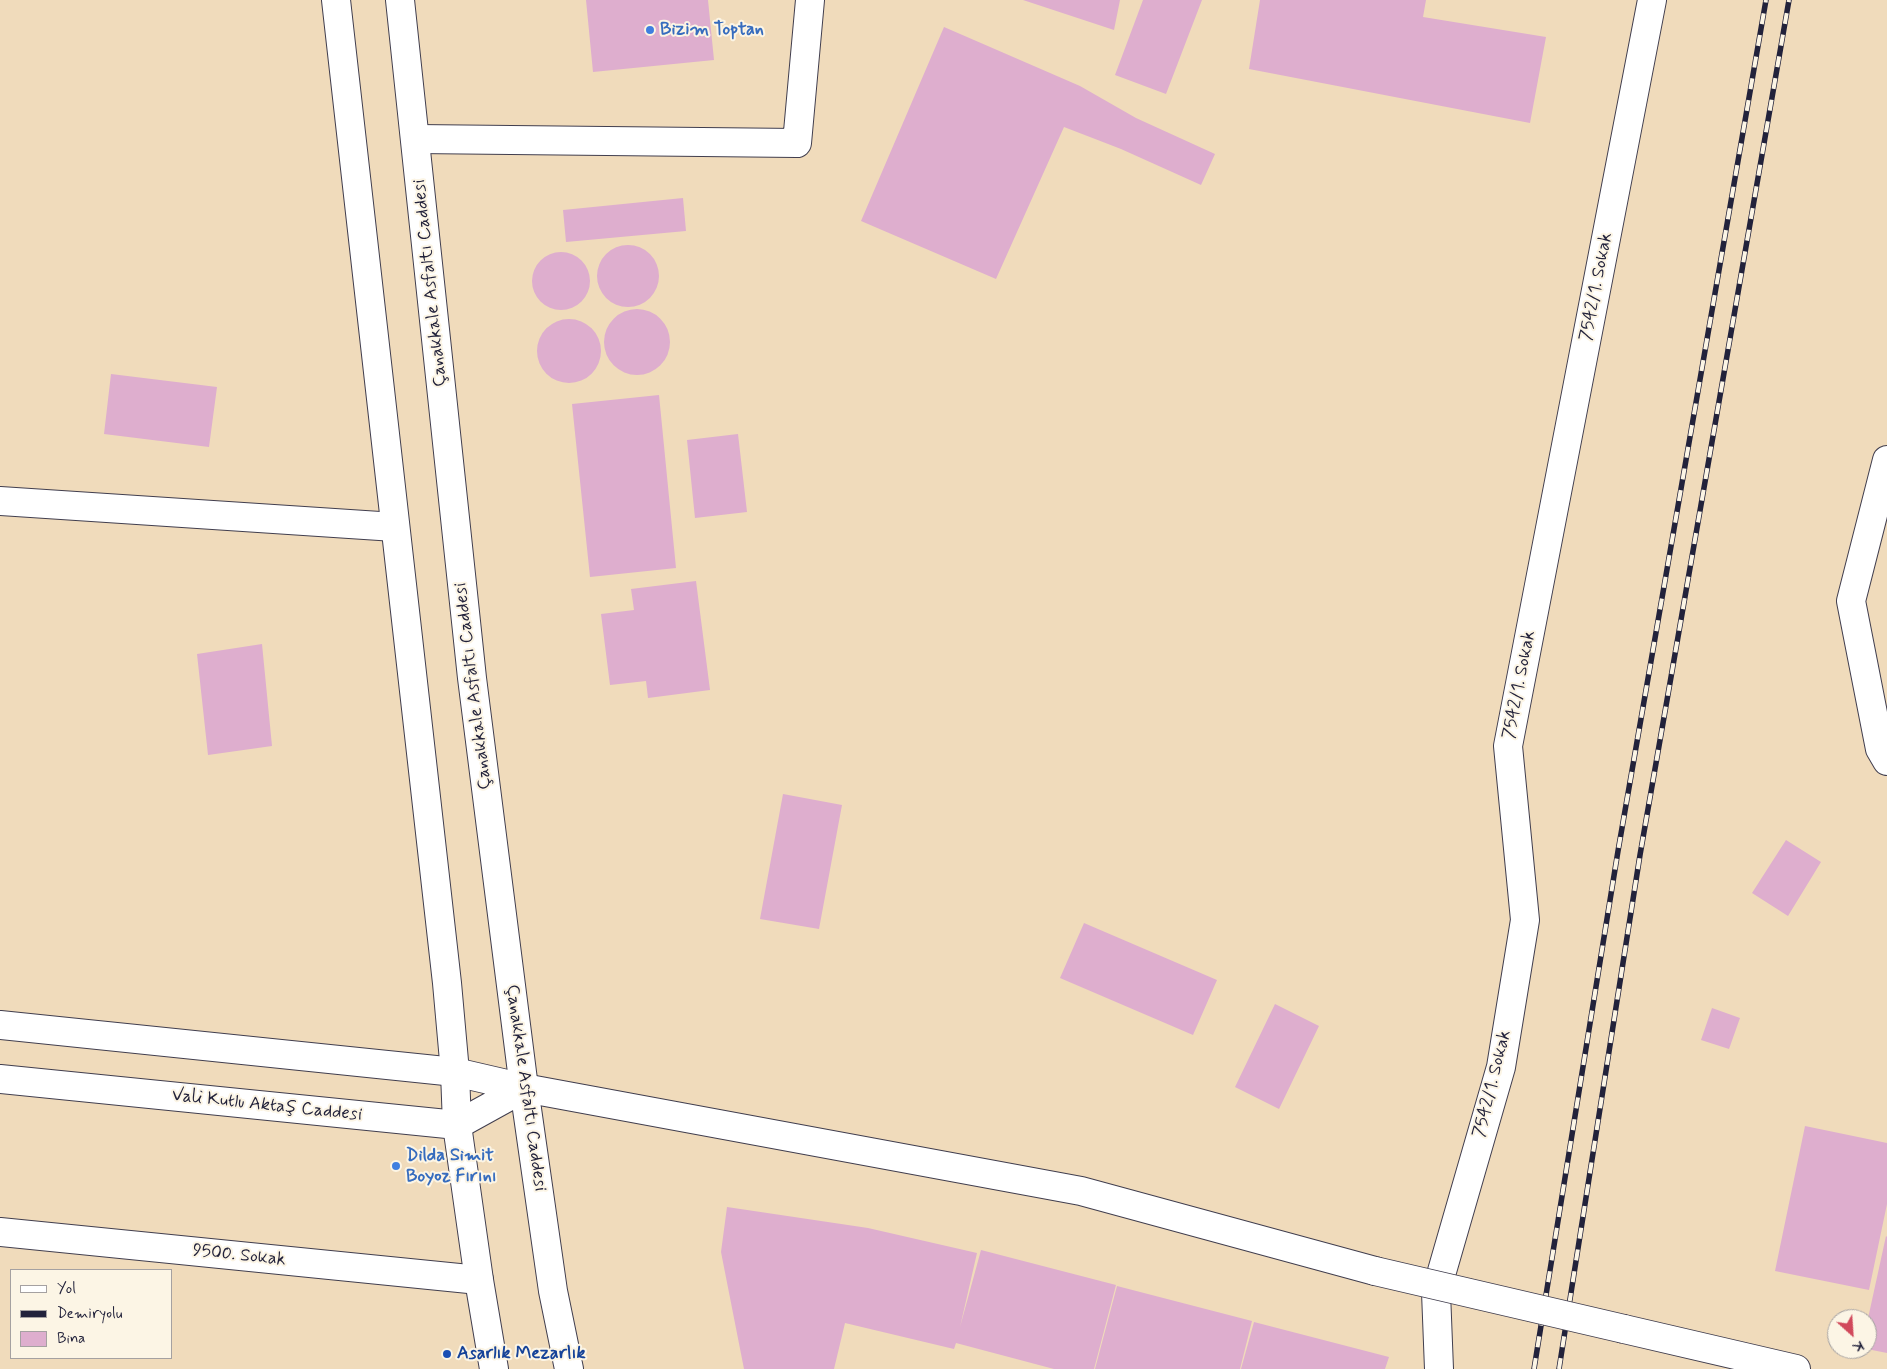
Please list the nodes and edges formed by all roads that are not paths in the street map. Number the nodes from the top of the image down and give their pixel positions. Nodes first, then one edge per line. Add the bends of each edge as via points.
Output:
1 (336, 0) edge
2 (400, 0) edge
3 (810, 0) edge
4 (1652, 0) edge
5 (416, 139) junction
6 (1887, 460) edge
7 (0, 501) edge
8 (395, 527) junction
9 (1887, 761) edge
10 (0, 1025) edge
11 (455, 1072) junction
12 (0, 1079) edge
13 (524, 1088) junction
14 (457, 1125) junction
15 (0, 1232) edge
16 (478, 1280) junction
17 (494, 1369) edge
18 (569, 1369) edge
19 (1439, 1369) edge
20 (1796, 1369) edge

1 - 8 main road
2 - 5 main road, Çanakkale Asfaltı Caddesi
3 - 5 main road via 797,143
4 - 19 main road, 7542/1. Sokak via 1508,746 1525,920 1501,1067 1436,1292
5 - 13 main road, Çanakkale Asfaltı Caddesi via 472,678
6 - 9 main road via 1851,601 1880,749
7 - 8 main road
8 - 11 main road
10 - 11 main road
11 - 13 main road
11 - 14 main road
12 - 14 main road, Vali Kutlu Aktaş Caddesi
13 - 14 main road
13 - 18 main road, Çanakkale Asfaltı Caddesi via 553,1291
13 - 20 main road, bridge via 1081,1191 1375,1271
14 - 16 main road
15 - 16 main road, 9500. Sokak
16 - 17 main road

